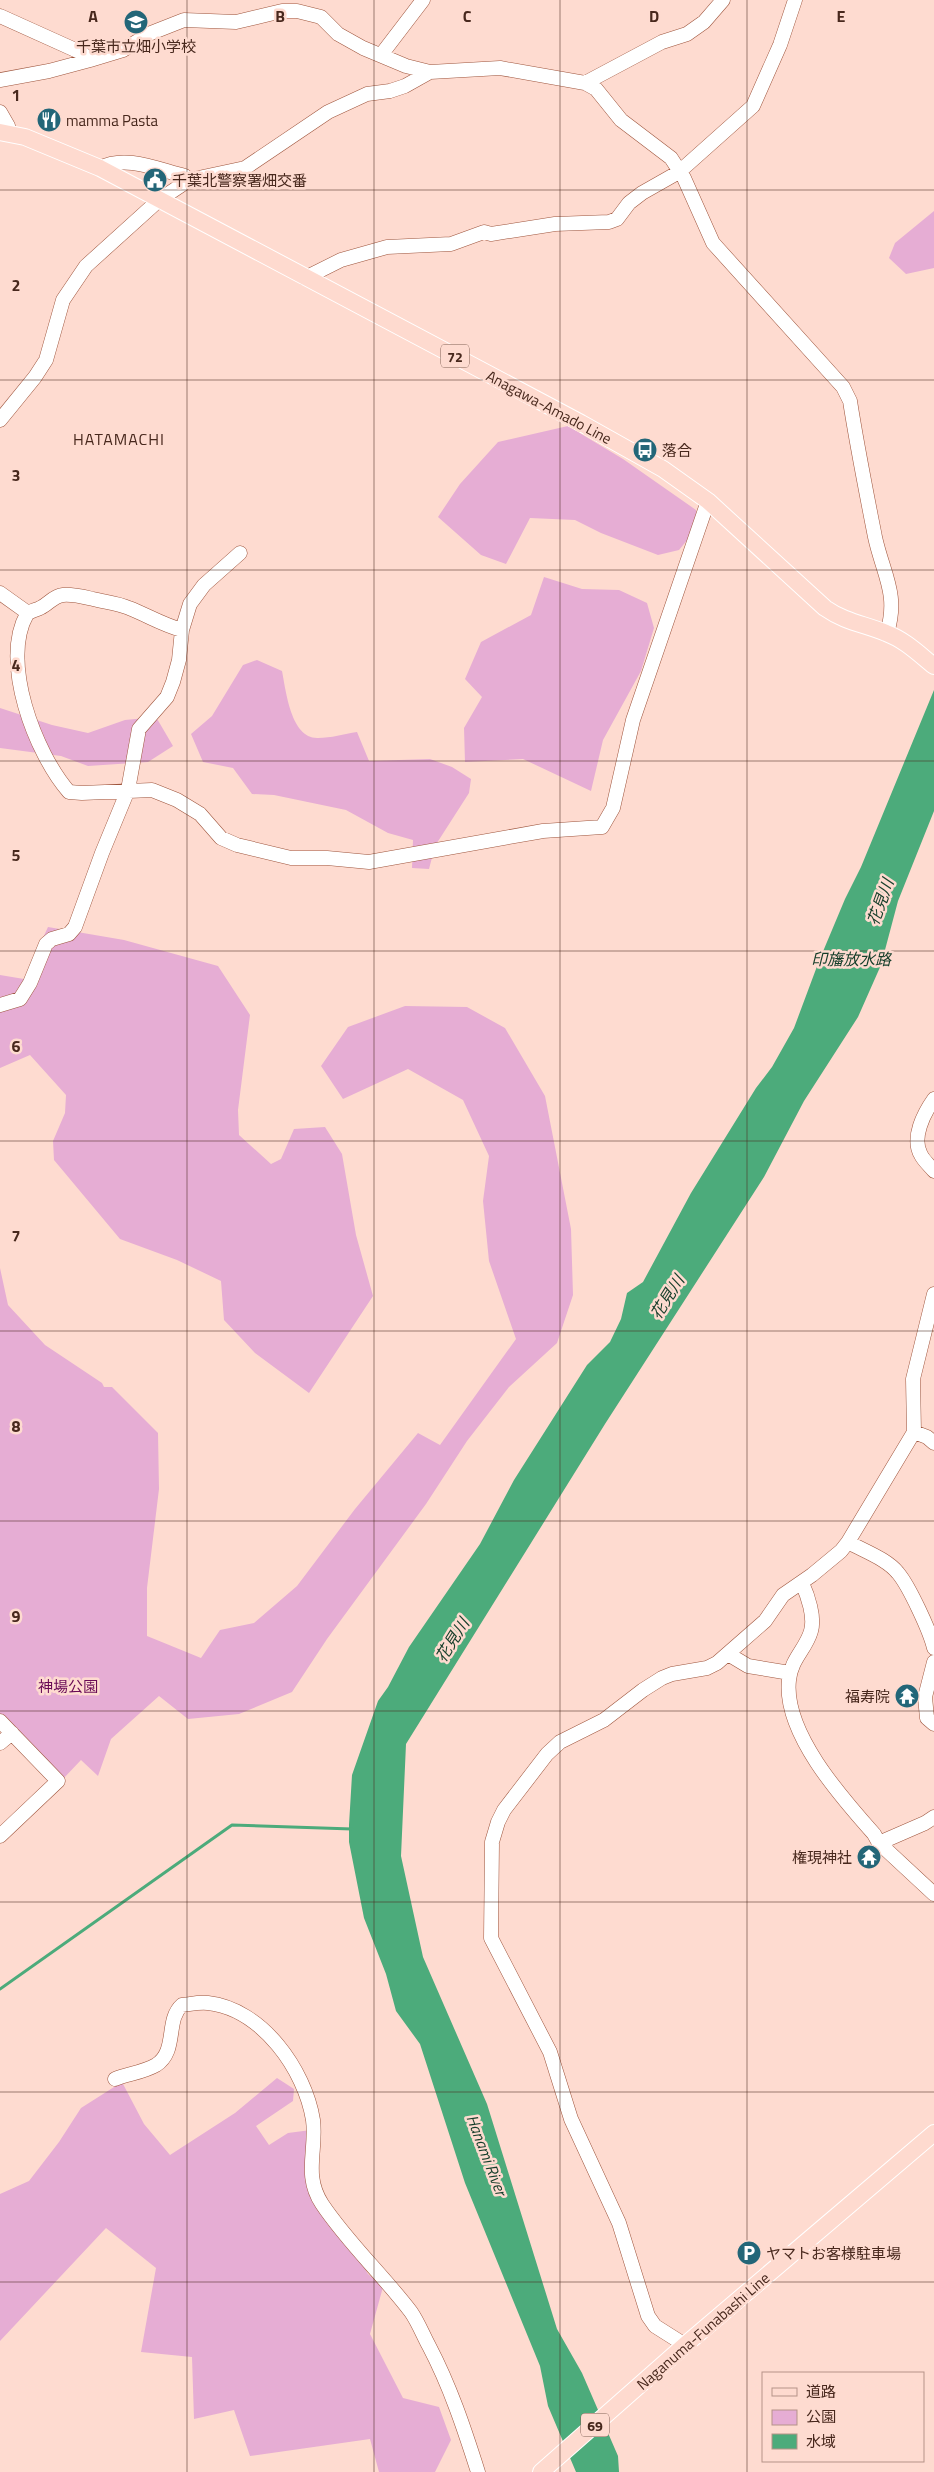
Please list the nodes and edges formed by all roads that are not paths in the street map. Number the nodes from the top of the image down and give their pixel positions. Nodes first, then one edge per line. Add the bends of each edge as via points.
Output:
1 (422, 0) edge
2 (723, 0) edge
3 (795, 0) edge
4 (0, 16) edge
5 (381, 55) junction
6 (90, 60) junction
7 (430, 72) junction
8 (0, 80) edge
9 (585, 83) junction
10 (0, 112) edge
11 (5, 133) edge
12 (100, 168) junction
13 (680, 172) junction
14 (189, 180) junction
15 (159, 200) junction
16 (305, 278) junction
17 (0, 420) edge
18 (708, 501) junction
19 (240, 552) dead end
20 (0, 593) edge
21 (28, 613) junction
22 (182, 630) junction
23 (887, 633) junction
24 (932, 665) edge
25 (128, 790) junction
26 (0, 1005) edge
27 (934, 1099) edge
28 (934, 1171) edge
29 (934, 1294) edge
30 (914, 1432) junction
31 (934, 1443) edge
32 (848, 1542) junction
33 (802, 1583) junction
34 (934, 1648) edge
35 (728, 1654) junction
36 (934, 1662) edge
37 (790, 1673) junction
38 (0, 1721) edge
39 (934, 1724) edge
40 (12, 1733) junction
41 (0, 1743) edge
42 (934, 1817) edge
43 (0, 1836) edge
44 (879, 1843) junction
45 (934, 1894) edge
46 (115, 2079) dead end
47 (934, 2133) edge
48 (685, 2345) junction
49 (478, 2472) edge
50 (541, 2472) edge

1 - 5 street
2 - 9 street via 704,22 686,34 662,42
3 - 13 street via 780,45 753,106
4 - 6 street via 82,53
5 - 6 street via 349,42 321,18 297,11 282,11 236,22 184,20 151,33 123,50
5 - 7 street
6 - 8 street
7 - 9 street via 500,68
7 - 14 street via 405,86 367,94 328,112 245,168
9 - 13 street via 596,89 621,120 671,158
10 - 11 street via 8,126
11 - 12 main road, Anagawa-Amado Line / 72
12 - 14 street via 126,162 154,167
12 - 15 main road, Anagawa-Amado Line / 72
13 - 16 street via 642,192 617,219 608,222 484,232 451,244 387,248 341,260
13 - 23 street via 713,243 826,366 850,401 878,548 891,589 893,614
14 - 15 street
15 - 16 main road, Anagawa-Amado Line / 72
15 - 17 street via 86,266 63,300 46,360
16 - 18 main road, Anagawa-Amado Line / 72 via 624,447 663,469
18 - 23 main road, Anagawa-Amado Line / 72 via 825,608 850,623
18 - 25 street via 633,720 613,808 602,827 542,831 369,862 291,858 237,846 221,838 200,814 177,800 152,790
19 - 22 street via 204,585 190,604
20 - 21 street
21 - 22 street via 55,596 80,596 118,604 163,625
21 - 25 street via 11,647 11,680 52,772 69,792
22 - 25 street via 179,660 170,689 139,729
23 - 24 main road, Anagawa-Amado Line / 72 via 902,640
25 - 26 street via 75,927 69,934 46,944 20,999
27 - 28 street via 923,1114 918,1138 920,1154
29 - 30 street via 913,1379
30 - 31 street
30 - 32 street
32 - 33 street
32 - 34 street via 899,1573
33 - 35 street via 783,1595 765,1621
33 - 37 street via 808,1596 812,1631
35 - 37 street via 748,1666
35 - 48 street via 707,1668 662,1678 604,1720 560,1742 504,1810 492,1842 491,1938 550,2052 571,2119 619,2223 648,2316 656,2326
36 - 39 street via 925,1697 928,1718
37 - 44 street via 788,1691 801,1736 828,1778
38 - 40 street
40 - 41 street
40 - 43 street via 58,1781
42 - 44 street
44 - 45 street
46 - 49 street via 158,2064 169,2044 173,2016 182,2005 200,2003 222,2007 258,2026 276,2044 304,2087 310,2104 313,2122 310,2159 321,2203 412,2313 444,2376
47 - 48 main road, Naganuma-Funabashi Line / 69
48 - 50 main road, Naganuma-Funabashi Line / 69

